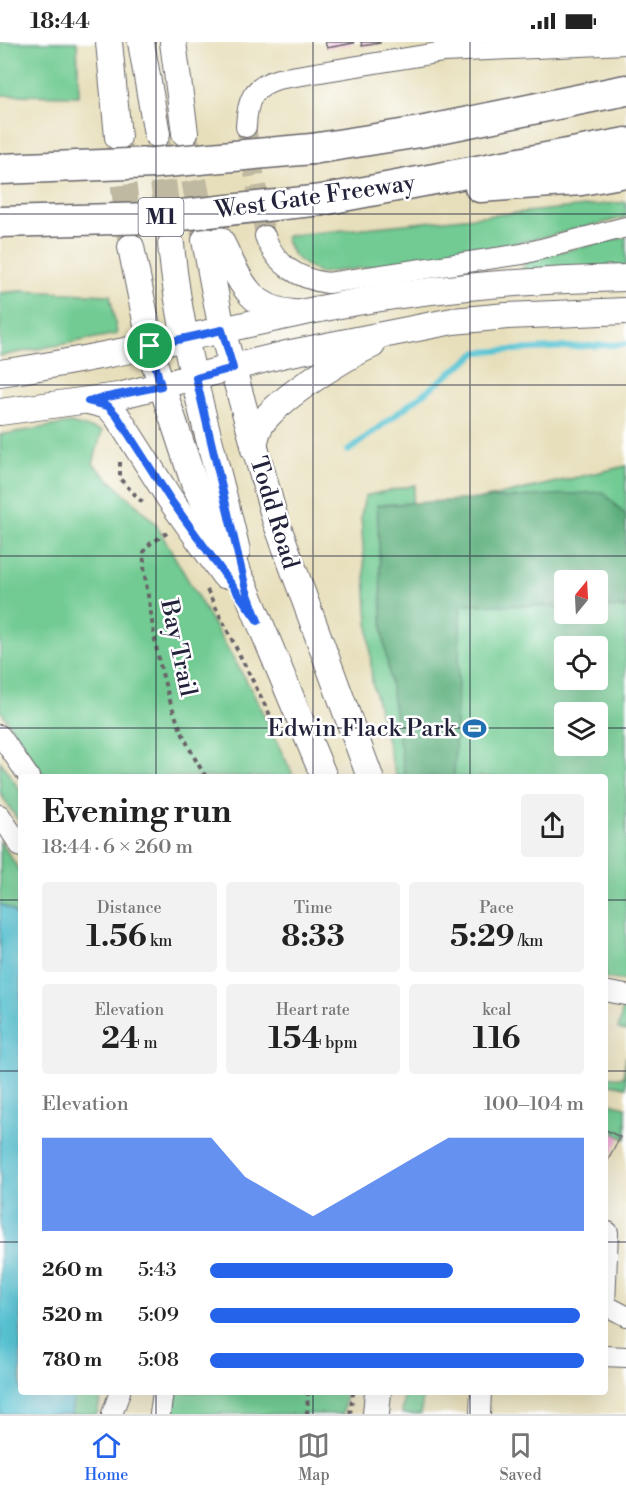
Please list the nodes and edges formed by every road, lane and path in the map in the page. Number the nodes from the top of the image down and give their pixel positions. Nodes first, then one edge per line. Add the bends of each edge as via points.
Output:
1 (109, 42) edge
2 (141, 42) edge
3 (173, 42) edge
4 (626, 44) edge
5 (626, 90) edge
6 (246, 127) tunnel mouth
7 (185, 133) tunnel mouth
8 (157, 134) tunnel mouth
9 (118, 137) tunnel mouth
10 (626, 143) edge
11 (0, 169) edge
12 (626, 172) edge
13 (332, 199) junction
14 (0, 222) edge
15 (626, 227) edge
16 (265, 236) tunnel mouth
17 (171, 244) tunnel mouth
18 (131, 248) tunnel mouth
19 (626, 278) edge
20 (626, 311) edge
21 (300, 314) junction
22 (417, 328) junction
23 (222, 330) junction
24 (186, 338) junction
25 (150, 346) junction
26 (233, 368) junction
27 (0, 373) edge
28 (196, 378) junction
29 (161, 386) junction
30 (88, 401) junction
31 (0, 412) edge
32 (254, 449) junction
33 (174, 537) dead end
34 (202, 582) dead end
35 (246, 589) junction
36 (258, 621) junction
37 (0, 735) edge
38 (280, 736) dead end
39 (27, 774) edge
40 (204, 774) edge
41 (323, 774) edge
42 (369, 774) edge
43 (0, 816) edge
44 (18, 843) edge
45 (608, 992) edge
46 (626, 994) edge
47 (608, 1307) edge
48 (626, 1316) edge
49 (608, 1356) edge
50 (626, 1357) edge
51 (119, 1395) edge
52 (120, 1395) edge
53 (163, 1395) edge
54 (308, 1395) edge
55 (353, 1395) edge
56 (378, 1395) edge
57 (481, 1395) edge
58 (112, 1414) edge
59 (120, 1414) edge
60 (160, 1414) edge
61 (307, 1414) edge
62 (350, 1414) edge
63 (376, 1414) edge
64 (480, 1414) edge

1 - 9 main road
2 - 8 main road
3 - 7 main road
4 - 6 street via 443,52 279,79 252,93
5 - 11 highway, West Gate Freeway / M1, bridge via 420,132 312,149 154,163
10 - 13 highway, West Gate Freeway / M1
12 - 13 highway via 581,180
13 - 14 highway, West Gate Freeway / M1, bridge via 153,218
15 - 16 street via 522,254 328,283 312,281 289,269 271,250
17 - 24 main road, Todd Road
18 - 25 main road, Todd Road
19 - 21 main road via 458,287
20 - 22 main road via 507,316
21 - 23 main road
21 - 23 main road, Todd Road via 259,303 213,240
22 - 26 main road
22 - 32 main road via 356,352 276,408 258,429
23 - 24 main road
23 - 26 main road, Todd Road
24 - 25 main road
24 - 28 main road, Todd Road
25 - 27 main road
25 - 29 main road, Todd Road
26 - 28 main road
26 - 32 main road, Todd Road
28 - 29 main road
28 - 35 main road, Todd Road
29 - 30 main road
29 - 35 main road, Todd Road via 200,498
30 - 31 main road
30 - 36 main road via 108,406 117,416 170,499
32 - 42 main road, Todd Road via 300,593
33 - 40 path, Bay Trail via 170,531 144,552 154,637 172,710
34 - 38 path
35 - 36 main road, Todd Road
36 - 41 main road, Todd Road
37 - 39 street
43 - 44 street
45 - 46 street
47 - 48 street
49 - 50 street
51 - 58 street
52 - 59 street
53 - 60 street
54 - 61 path
55 - 62 path
56 - 63 main road
57 - 64 street

